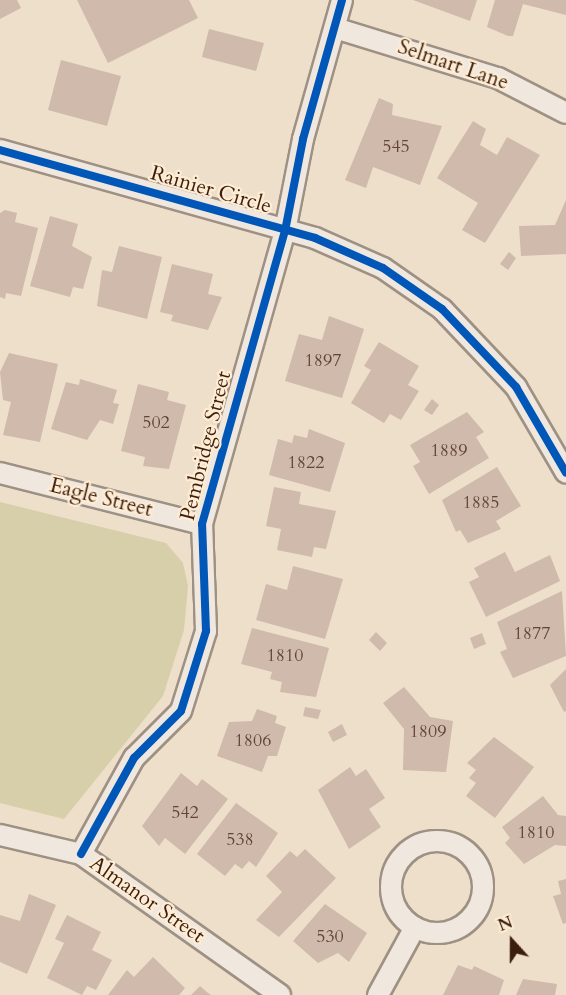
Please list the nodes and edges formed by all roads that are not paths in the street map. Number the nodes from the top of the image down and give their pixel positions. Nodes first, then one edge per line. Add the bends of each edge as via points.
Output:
1 (342, 0) edge
2 (335, 28) junction
3 (566, 113) edge
4 (0, 150) edge
5 (285, 231) junction
6 (0, 473) edge
7 (566, 473) edge
8 (202, 524) junction
9 (0, 835) edge
10 (81, 854) junction
11 (415, 927) junction
12 (280, 995) edge
13 (378, 995) edge

1 - 2 street, Pembridge Street
2 - 3 street, Selmart Lane via 498,78
2 - 5 street, Pembridge Street via 303,139
4 - 5 street, Rainier Circle
5 - 7 street, Rainier Circle via 383,268 442,309 516,387
5 - 8 street, Pembridge Street
6 - 8 street, Eagle Street
8 - 10 street, Pembridge Street via 206,631 181,711 134,758
9 - 10 street, Almanor Street
10 - 12 street, Almanor Street
11 - 11 street via 452,930 479,905 483,890 476,862 452,843 422,843 399,861 392,875 395,905
11 - 13 street

